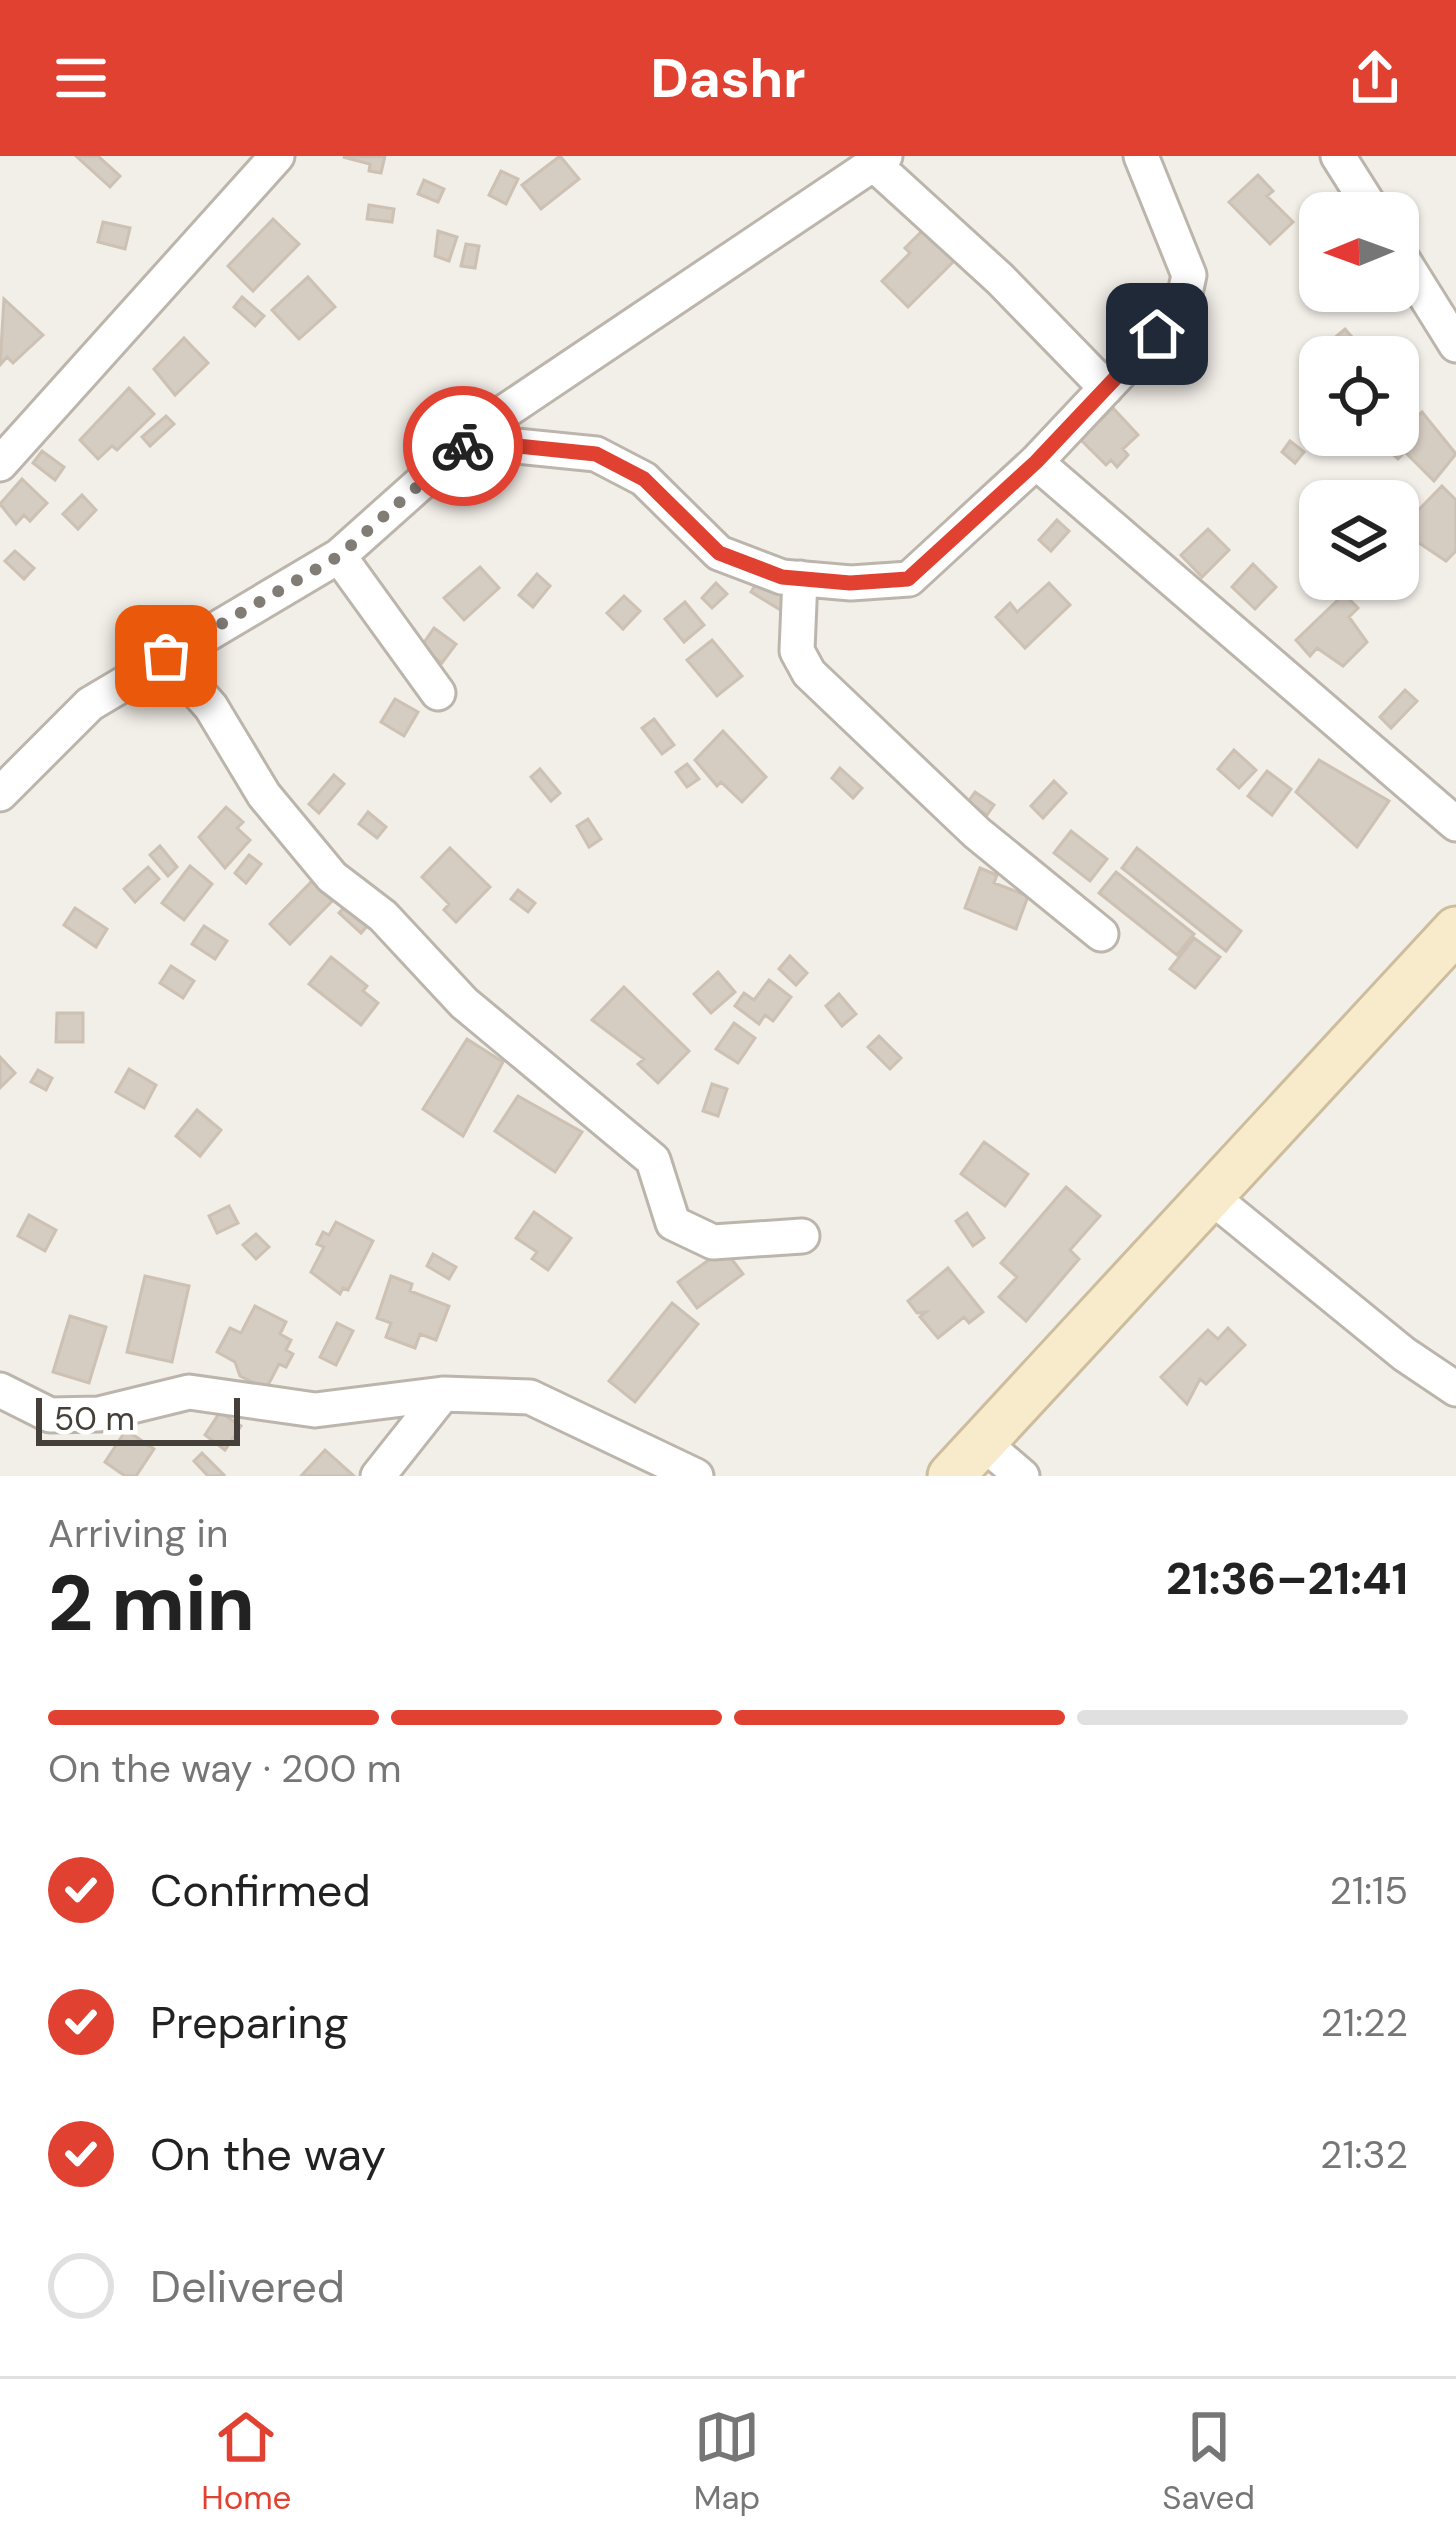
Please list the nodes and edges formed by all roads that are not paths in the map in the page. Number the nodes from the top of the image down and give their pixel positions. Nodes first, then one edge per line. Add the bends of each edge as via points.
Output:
1 (277, 156) edge
2 (1141, 156) edge
3 (1338, 156) edge
4 (880, 160) edge
5 (1361, 192) edge
6 (1419, 286) edge
7 (1456, 346) edge
8 (1106, 388) junction
9 (469, 441) junction
10 (6, 442) edge
11 (1036, 462) junction
12 (339, 556) junction
13 (800, 578) junction
14 (166, 656) junction
15 (438, 693) dead end
16 (0, 794) edge
17 (1456, 824) edge
18 (1456, 930) edge
19 (1101, 934) dead end
20 (1209, 1196) junction
21 (802, 1236) dead end
22 (1456, 1389) edge
23 (0, 1390) edge
24 (443, 1394) junction
25 (982, 1442) junction
26 (378, 1476) edge
27 (697, 1476) edge
28 (951, 1476) edge
29 (1022, 1476) edge

1 - 10 street
2 - 8 street via 1189,275 1188,294
3 - 5 street
4 - 8 street
4 - 9 street
6 - 7 street
8 - 11 street
9 - 12 street
9 - 13 street via 596,454 644,479 719,553
11 - 13 street via 908,579
11 - 17 street
12 - 14 street
12 - 15 street
13 - 19 street via 797,651 809,673 977,833
14 - 16 street via 90,704
14 - 21 street via 332,877 383,916 464,1003 653,1160 673,1223 712,1242
18 - 20 street
20 - 22 street
20 - 25 street
23 - 24 street via 50,1415 99,1414 189,1392 315,1410
24 - 26 street
24 - 27 street via 530,1397
25 - 28 street
25 - 29 street

